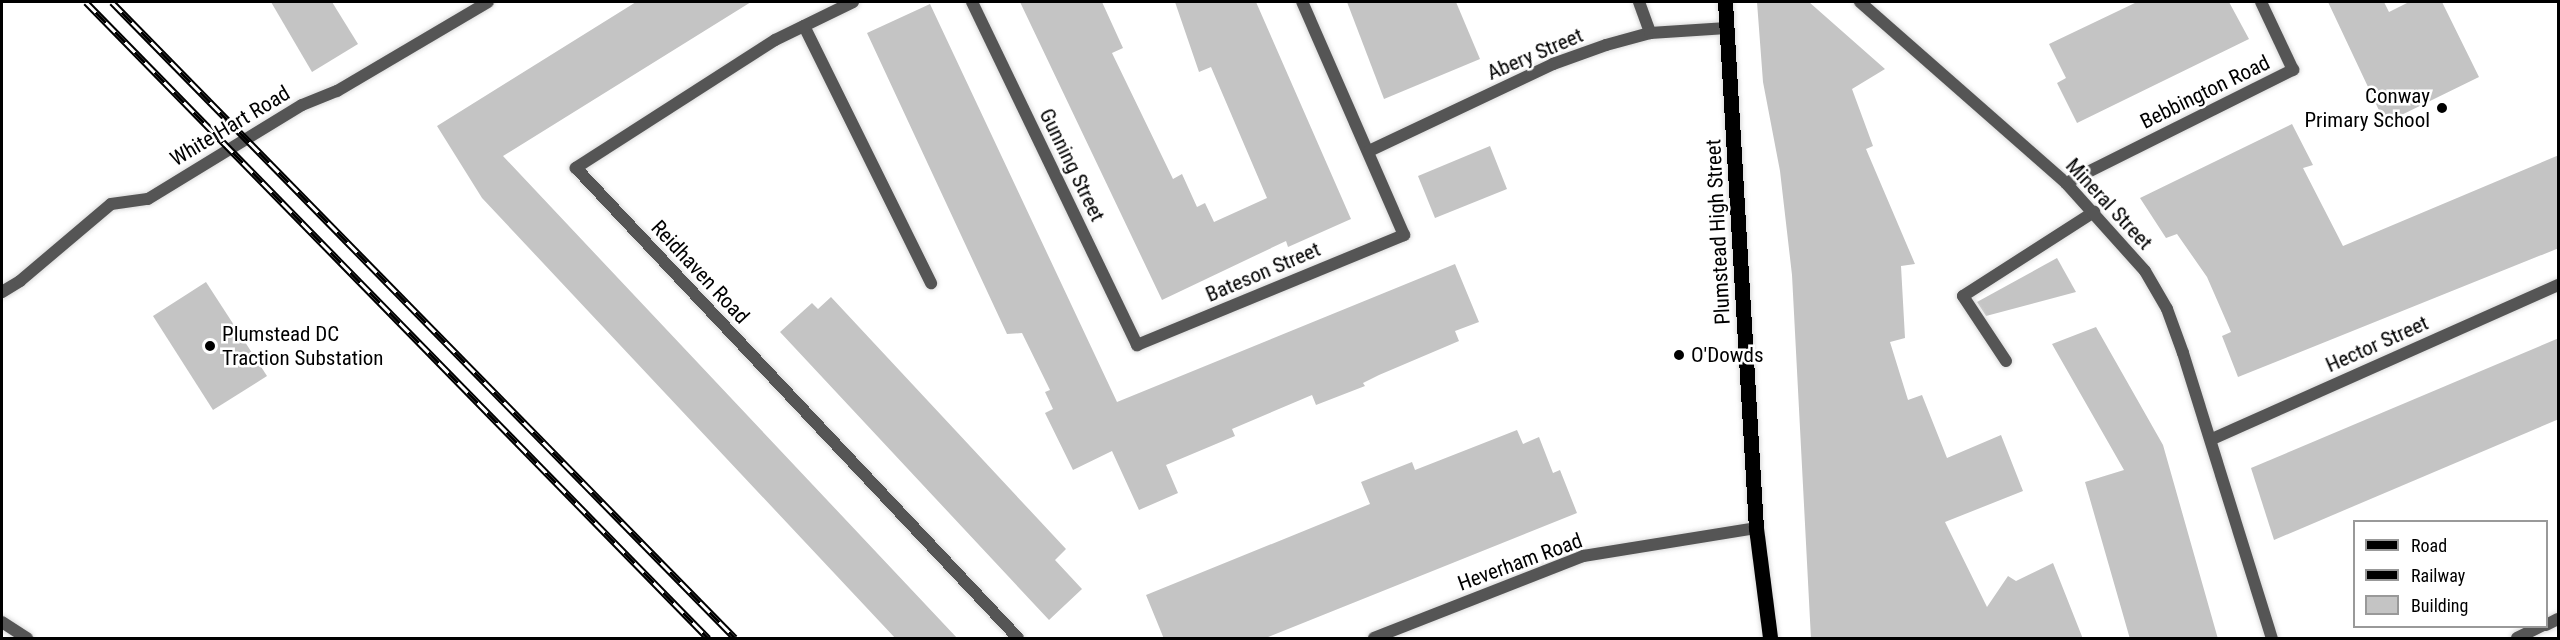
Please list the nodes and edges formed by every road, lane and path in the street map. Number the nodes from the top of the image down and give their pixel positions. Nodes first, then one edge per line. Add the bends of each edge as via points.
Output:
1 (488, 2) edge
2 (853, 2) edge
3 (972, 2) edge
4 (1302, 2) edge
5 (1639, 2) edge
6 (1725, 2) edge
7 (1860, 2) edge
8 (2261, 2) edge
9 (804, 26) junction
10 (1727, 28) junction
11 (1650, 33) junction
12 (1369, 151) junction
13 (2066, 183) junction
14 (2094, 212) junction
15 (931, 283) dead end
16 (2559, 285) edge
17 (2, 292) edge
18 (1137, 345) joint
19 (2006, 361) dead end
20 (2212, 439) junction
21 (1756, 528) junction
22 (2, 622) edge
23 (2540, 628) edge
24 (27, 639) edge
25 (1018, 639) edge
26 (1374, 639) edge
27 (1770, 639) edge
28 (2272, 639) edge
29 (2517, 639) edge

1 - 17 street, White Hart Road via 337,91 317,98 148,200 111,204
2 - 9 street, Reidhaven Road
3 - 18 street, Gunning Street
4 - 12 street
5 - 11 street
6 - 10 main road, Plumstead High Street
7 - 13 street, Mineral Street
8 - 13 street, Bebbington Road via 2293,70
9 - 15 street
9 - 25 street, Reidhaven Road via 775,40 576,168
10 - 11 street, Abery Street
10 - 21 main road, Plumstead High Street
11 - 12 street, Abery Street via 1553,64
12 - 18 street, Bateson Street via 1404,235
13 - 14 street, Mineral Street
14 - 19 street via 1963,296
14 - 20 street, Mineral Street via 2145,271 2167,309
16 - 20 street, Hector Street
20 - 28 street, Mineral Street
21 - 26 street, Heverham Road via 1582,556
21 - 27 main road, Plumstead High Street
22 - 24 street
23 - 29 street

